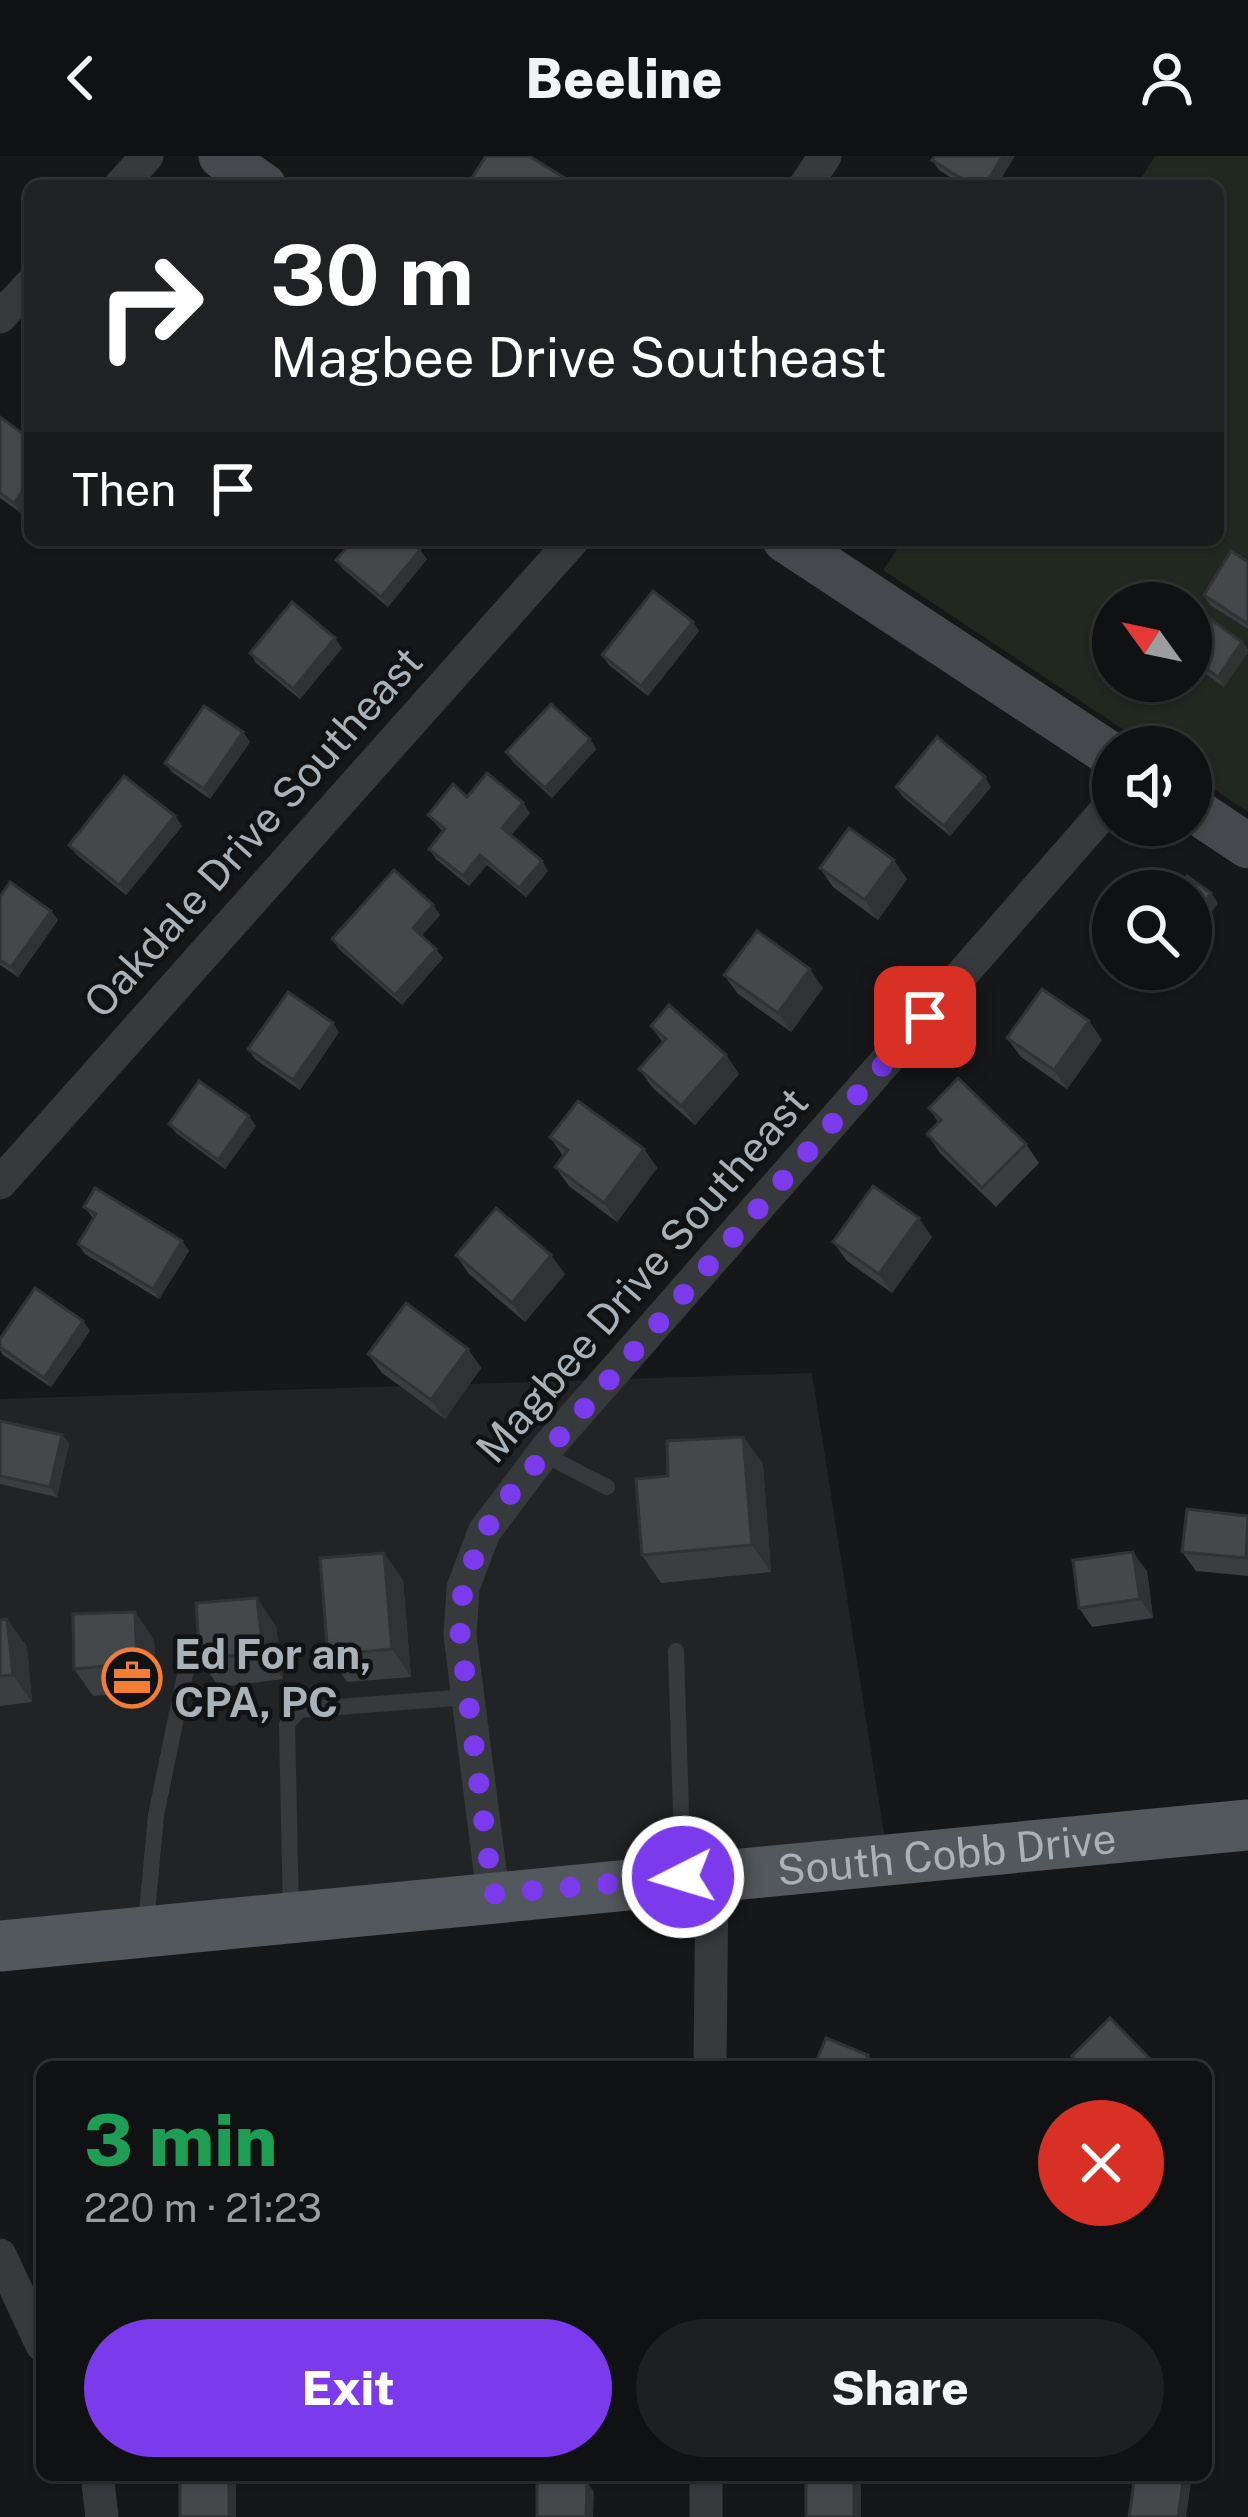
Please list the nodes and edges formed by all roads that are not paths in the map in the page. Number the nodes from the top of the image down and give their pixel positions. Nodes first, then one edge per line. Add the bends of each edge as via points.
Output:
1 (147, 156) edge
2 (221, 156) edge
3 (125, 180) edge
4 (255, 180) edge
5 (24, 291) edge
6 (0, 317) edge
7 (569, 546) edge
8 (794, 546) edge
9 (1092, 742) edge
10 (1212, 822) edge
11 (1092, 826) edge
12 (1248, 846) edge
13 (0, 1183) edge
14 (543, 1454) junction
15 (607, 1486) dead end
16 (676, 1651) dead end
17 (187, 1665) dead end
18 (468, 1697) junction
19 (1248, 1825) edge
20 (697, 1876) junction
21 (493, 1894) junction
22 (291, 1915) junction
23 (145, 1930) junction
24 (0, 1946) edge
25 (710, 2061) edge
26 (0, 2255) edge
27 (36, 2331) edge
28 (98, 2481) edge
29 (706, 2481) edge
30 (102, 2517) edge
31 (706, 2517) edge

1 - 3 street
2 - 4 street
5 - 6 street
7 - 13 street, Oakdale Drive Southeast
8 - 9 street
10 - 12 street
11 - 14 street, Magbee Drive Southeast
14 - 15 lane
14 - 18 street, Magbee Drive Southeast via 484,1532 463,1588
16 - 20 lane
17 - 23 lane via 156,1815
18 - 21 street, Magbee Drive Southeast
18 - 22 lane via 299,1710 287,1724
19 - 20 main road, South Cobb Drive
20 - 21 main road, South Cobb Drive
20 - 25 street
21 - 22 main road, South Cobb Drive
22 - 23 main road, South Cobb Drive
23 - 24 main road, South Cobb Drive
26 - 27 street
28 - 30 street
29 - 31 street

